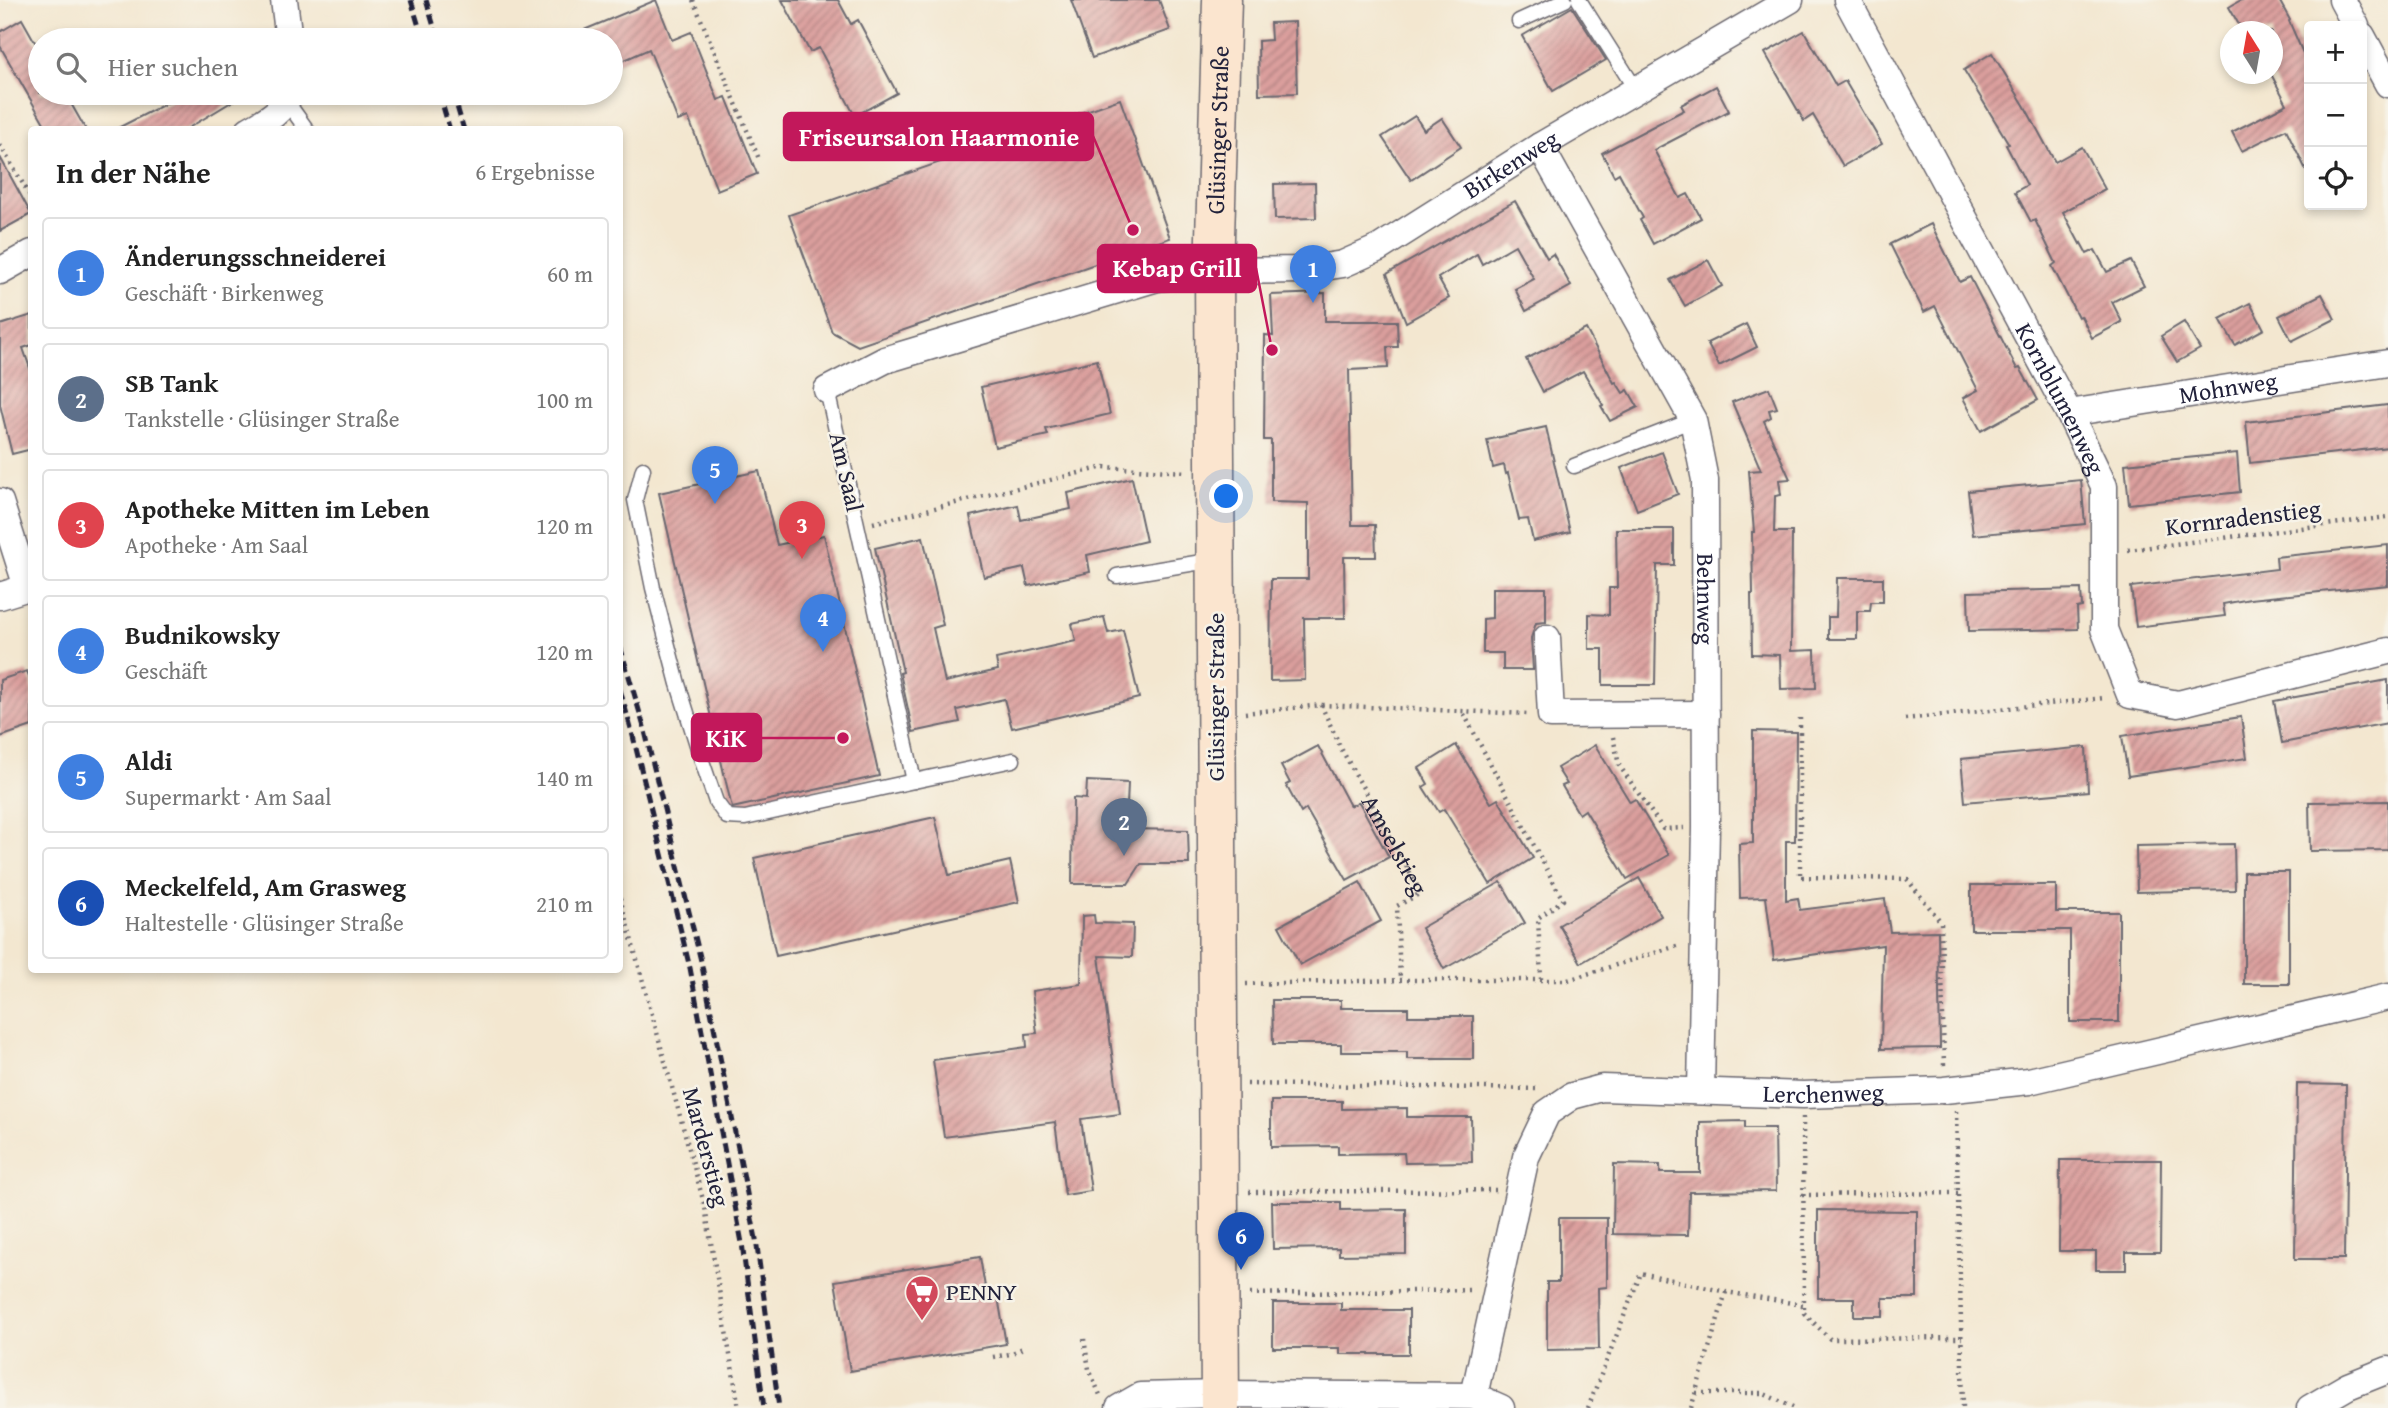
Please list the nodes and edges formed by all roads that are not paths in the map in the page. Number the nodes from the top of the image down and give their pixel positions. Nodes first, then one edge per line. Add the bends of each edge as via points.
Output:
1 (285, 0) edge
2 (1222, 0) edge
3 (1564, 0) edge
4 (1579, 0) edge
5 (1790, 0) edge
6 (1847, 0) edge
7 (2342, 0) edge
8 (2353, 21) edge
9 (1519, 22) dead end
10 (288, 28) edge
11 (2367, 45) edge
12 (2388, 84) edge
13 (1636, 90) junction
14 (280, 105) edge
15 (293, 105) edge
16 (256, 126) edge
17 (305, 126) edge
18 (1540, 146) junction
19 (28, 255) edge
20 (0, 271) edge
21 (1214, 271) junction
22 (2388, 363) edge
23 (827, 390) joint
24 (2069, 413) junction
25 (1693, 420) junction
26 (1574, 466) dead end
27 (643, 469) dead end
28 (0, 502) edge
29 (1215, 560) junction
30 (1117, 576) dead end
31 (28, 583) edge
32 (28, 586) edge
33 (0, 596) edge
34 (1548, 638) dead end
35 (2388, 651) edge
36 (1706, 714) junction
37 (1013, 760) dead end
38 (914, 781) junction
39 (2388, 997) edge
40 (1701, 1091) junction
41 (2388, 1370) edge
42 (1474, 1396) junction
43 (1220, 1401) edge
44 (1110, 1403) edge
45 (1501, 1408) edge
46 (2310, 1408) edge

1 - 10 street
2 - 21 main road, Glüsinger Straße
3 - 9 lane
4 - 13 lane
5 - 13 street, Birkenweg
6 - 24 street, Kornblumenweg
7 - 8 street
11 - 12 street
13 - 18 street, Birkenweg
14 - 16 street
15 - 17 lane
18 - 21 street, Birkenweg via 1379,248 1343,264 1305,270
18 - 25 street, Behnweg
19 - 20 street
21 - 23 street, Am Saal via 1157,278 885,360
21 - 29 main road, Glüsinger Straße
22 - 24 street, Mohnweg
23 - 38 lane, Am Saal
24 - 35 street, Kornblumenweg via 2104,486 2104,629 2130,695 2178,704
25 - 26 lane
25 - 36 street, Behnweg via 1705,480
27 - 38 lane via 635,500 653,588 716,802 727,817 745,818
28 - 31 street
29 - 30 lane
29 - 43 main road, Glüsinger Straße
32 - 33 street
34 - 36 street via 1551,715
36 - 40 street, Behnweg
37 - 38 lane
39 - 40 street, Lerchenweg via 2029,1081 1803,1096
40 - 42 street, Lerchenweg via 1602,1088 1572,1096 1547,1113 1526,1157
41 - 46 street
42 - 43 street
42 - 45 street
43 - 44 street via 1140,1396

